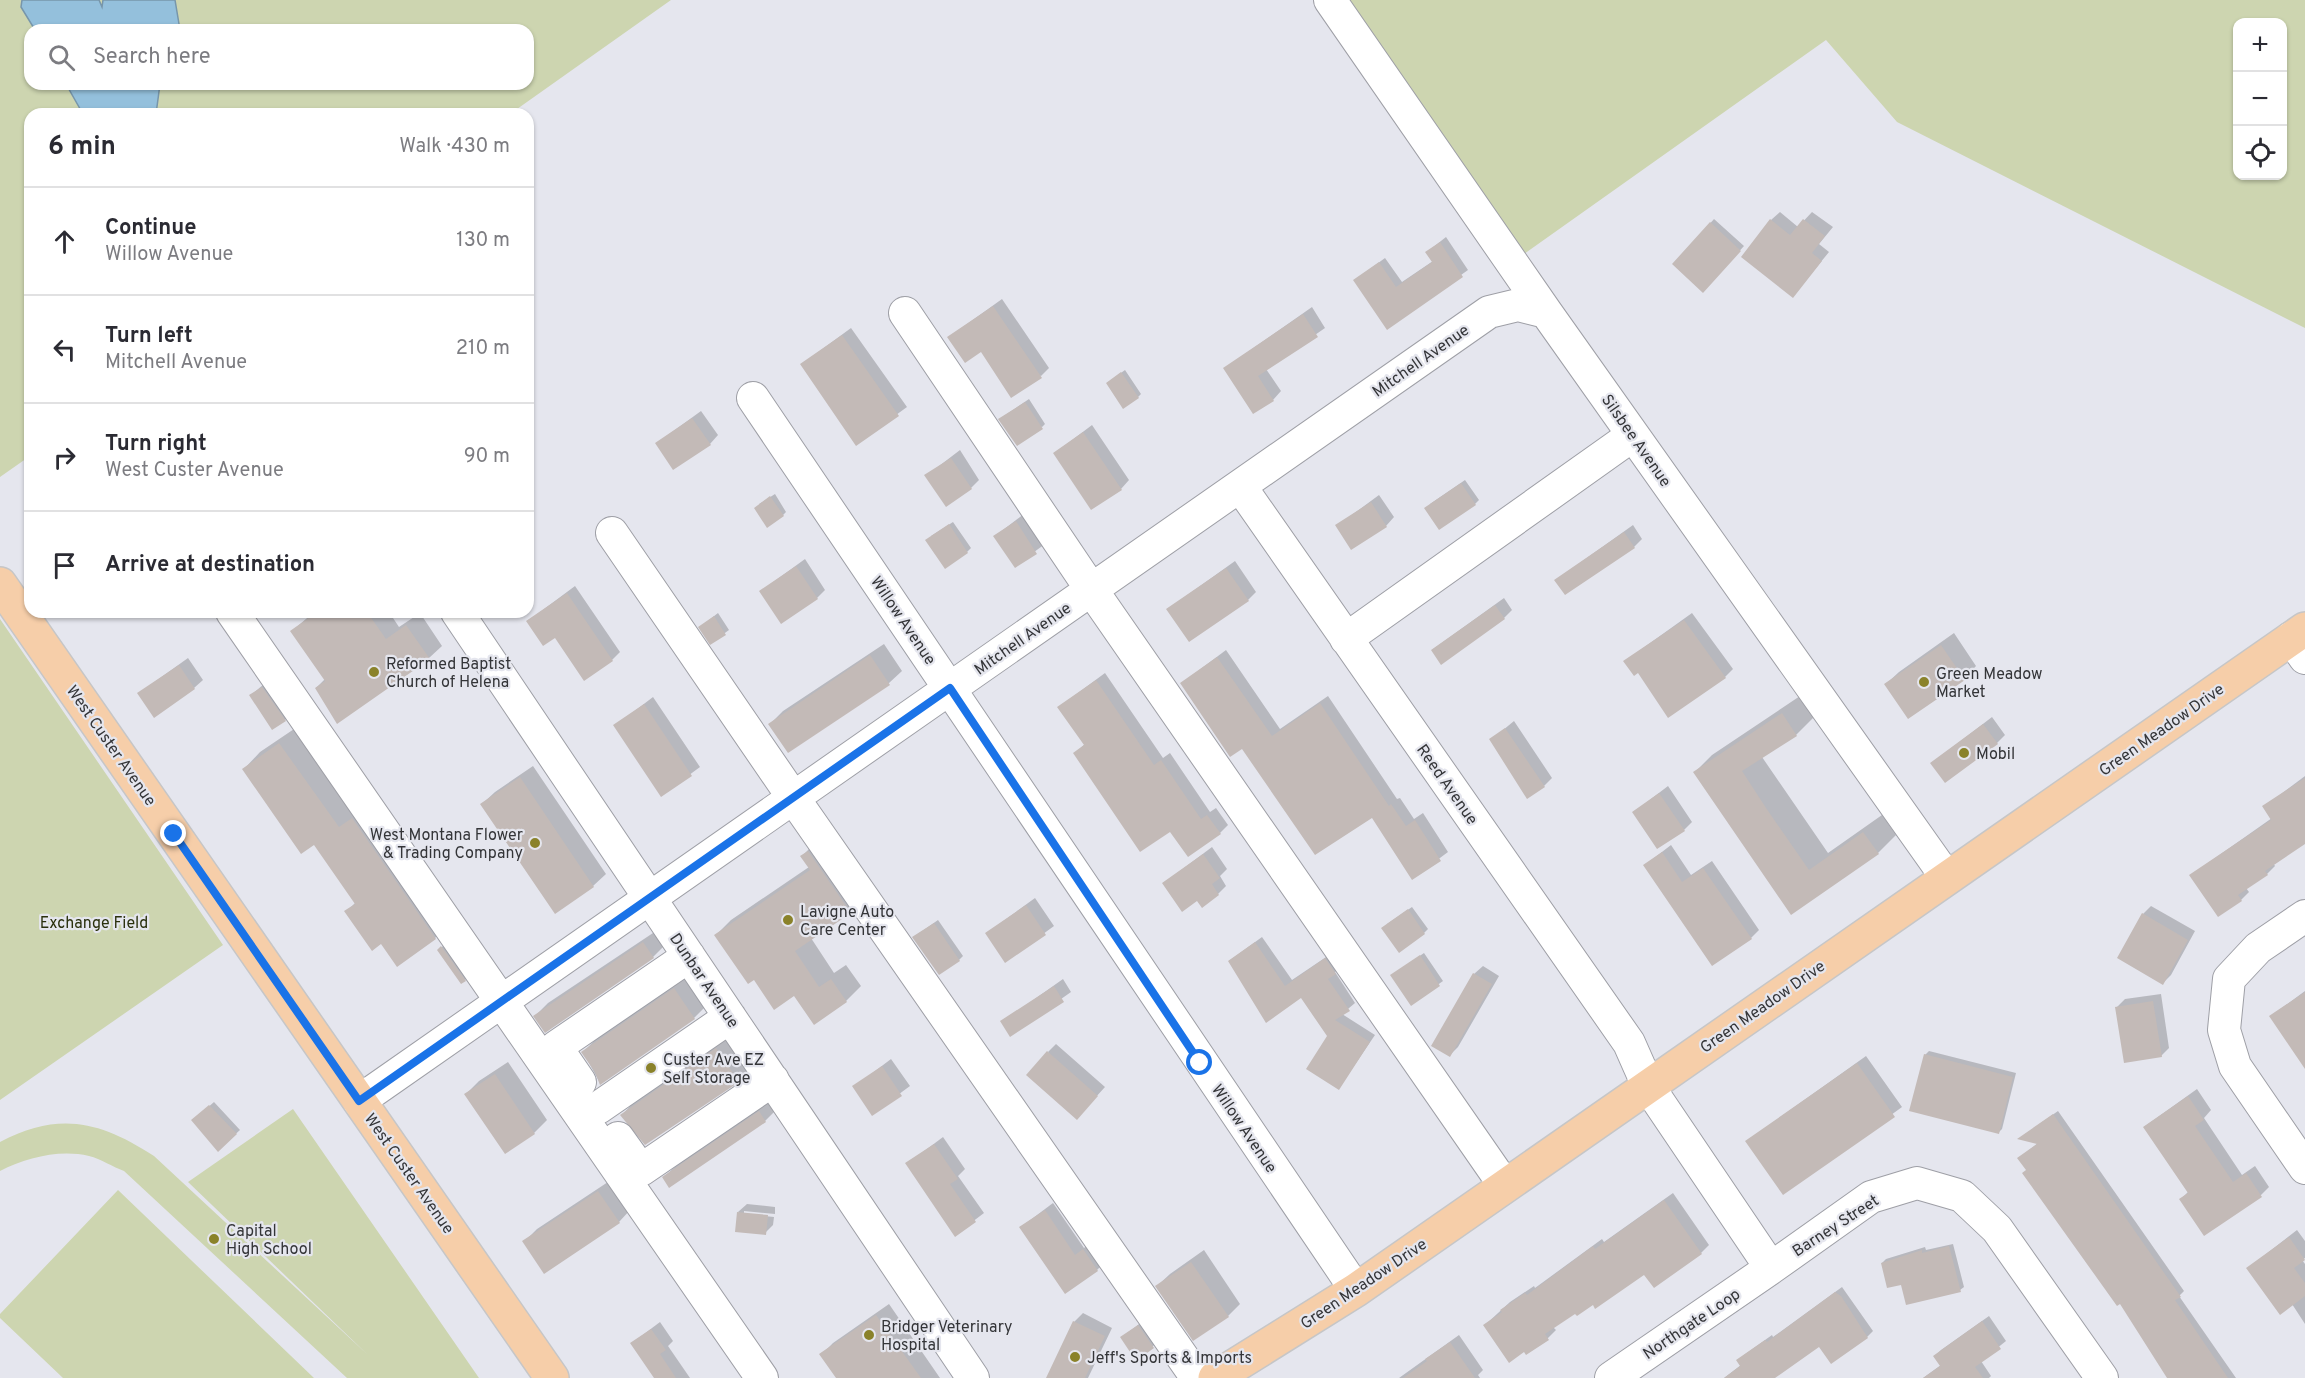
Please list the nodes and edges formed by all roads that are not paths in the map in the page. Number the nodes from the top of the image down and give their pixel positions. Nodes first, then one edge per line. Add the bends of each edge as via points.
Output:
1 (1330, 0) edge
2 (1546, 312) junction
3 (905, 313) dead end
4 (753, 398) dead end
5 (1633, 435) junction
6 (1240, 486) junction
7 (612, 533) dead end
8 (0, 584) edge
9 (1091, 589) junction
10 (236, 618) edge
11 (461, 618) edge
12 (1346, 639) junction
13 (2300, 642) edge
14 (950, 688) junction
15 (793, 797) junction
16 (1947, 878) junction
17 (650, 897) junction
18 (2305, 915) edge
19 (689, 956) junction
20 (500, 1001) junction
21 (730, 1017) junction
22 (773, 1080) junction
23 (1648, 1086) junction
24 (359, 1101) junction
25 (598, 1107) junction
26 (2305, 1168) edge
27 (1505, 1186) junction
28 (1771, 1268) junction
29 (1356, 1290) junction
30 (2090, 1374) edge
31 (552, 1378) edge
32 (762, 1378) edge
33 (973, 1378) edge
34 (1197, 1378) edge
35 (1215, 1378) edge
36 (1611, 1378) edge

1 - 2 street, Silsbee Avenue
2 - 5 street, Silsbee Avenue
2 - 6 street, Mitchell Avenue via 1518,306 1489,312
3 - 9 street
4 - 14 street, Willow Avenue
5 - 12 street
5 - 16 street, Silsbee Avenue
6 - 9 street, Mitchell Avenue
6 - 12 street, Reed Avenue
7 - 15 street
8 - 24 main road, West Custer Avenue
9 - 14 street, Mitchell Avenue
9 - 27 street
10 - 20 street
11 - 17 street, Dunbar Avenue
12 - 23 street, Reed Avenue via 1629,1043
13 - 16 main road, Green Meadow Drive
14 - 15 street, Mitchell Avenue
14 - 29 street, Willow Avenue
15 - 17 street, Mitchell Avenue
15 - 34 street
16 - 23 main road, Green Meadow Drive
17 - 19 street, Dunbar Avenue
17 - 20 street, Mitchell Avenue
18 - 26 street via 2258,948 2229,979 2224,1030 2235,1066
19 - 21 street, Dunbar Avenue
19 - 25 street via 556,1047
20 - 24 street, Mitchell Avenue
20 - 32 street
21 - 22 street, Dunbar Avenue
21 - 25 street
22 - 25 street via 641,1170
22 - 33 street, Dunbar Avenue
23 - 27 main road, Green Meadow Drive
23 - 28 street
24 - 31 main road, West Custer Avenue
27 - 29 main road, Green Meadow Drive
28 - 30 street, Barney Street via 1871,1197 1917,1183 1962,1196 1997,1228
28 - 36 street, Northgate Loop
29 - 35 main road, Green Meadow Drive

